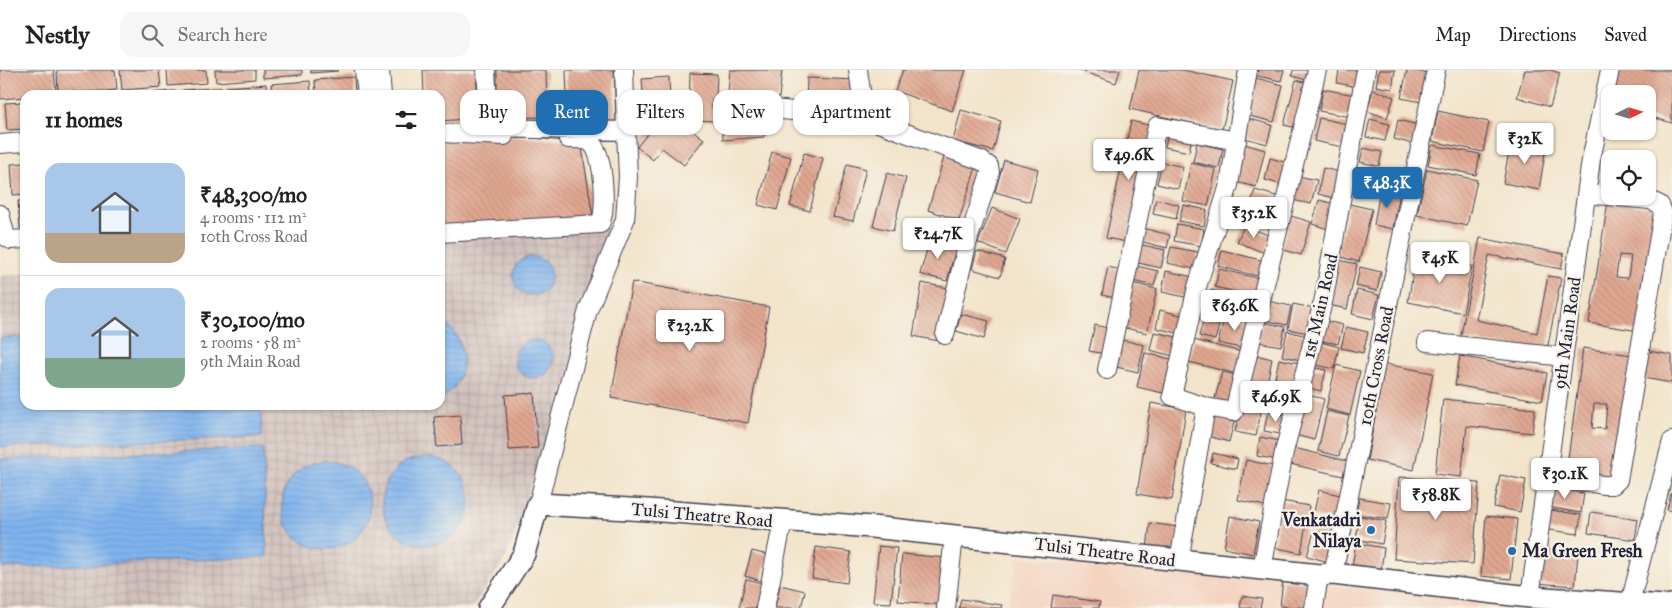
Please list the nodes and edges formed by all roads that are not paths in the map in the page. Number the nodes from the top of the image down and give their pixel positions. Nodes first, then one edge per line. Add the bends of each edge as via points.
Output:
1 (364, 70) edge
2 (380, 70) edge
3 (486, 70) edge
4 (624, 70) edge
5 (858, 70) edge
6 (1248, 70) edge
7 (1317, 70) edge
8 (1366, 70) edge
9 (1436, 70) edge
10 (1610, 70) edge
11 (366, 90) edge
12 (382, 90) edge
13 (625, 90) edge
14 (861, 90) edge
15 (618, 131) edge
16 (445, 133) edge
17 (909, 134) edge
18 (626, 135) edge
19 (1238, 141) junction
20 (20, 142) edge
21 (0, 144) edge
22 (1586, 194) junction
23 (626, 205) junction
24 (605, 207) junction
25 (0, 214) edge
26 (445, 233) edge
27 (20, 239) edge
28 (945, 335) dead end
29 (1427, 342) dead end
30 (1564, 357) junction
31 (1107, 370) dead end
32 (1206, 407) junction
33 (1672, 441) edge
34 (1547, 475) junction
35 (538, 504) junction
36 (783, 521) junction
37 (954, 536) junction
38 (1179, 561) junction
39 (1262, 570) junction
40 (1326, 575) junction
41 (1530, 596) junction
42 (1630, 603) junction
43 (1576, 604) edge
44 (1672, 605) edge
45 (489, 608) edge
46 (765, 608) edge
47 (946, 608) edge
48 (1314, 608) edge

1 - 11 street
2 - 12 street
3 - 15 street via 491,128
4 - 13 street
5 - 14 street
6 - 19 street
7 - 32 street via 1234,412
8 - 39 street, 1st Main Road via 1324,298 1284,452
9 - 40 street, 10th Cross Road
10 - 22 street, 9th Main Road
16 - 24 street via 583,139 592,144 600,157
17 - 28 street via 989,166 990,173 969,237
18 - 23 street
19 - 31 street via 1157,126
19 - 32 street via 1229,185 1197,287 1172,396
20 - 21 street
22 - 30 street, 9th Main Road
22 - 34 street via 1650,200 1660,205 1664,213 1618,480 1613,485 1604,485
23 - 24 street
23 - 35 street via 625,220 588,310
24 - 26 street via 600,224
25 - 27 street via 6,237
29 - 30 street
30 - 34 street, 9th Main Road
32 - 38 street
33 - 42 street
34 - 41 street, 9th Main Road
35 - 36 street, Tulsi Theatre Road
35 - 45 street via 524,554
36 - 37 street, Tulsi Theatre Road
36 - 46 street
37 - 38 street, Tulsi Theatre Road
37 - 47 street
38 - 39 street, Tulsi Theatre Road
39 - 40 street, Tulsi Theatre Road
40 - 41 street, Tulsi Theatre Road
40 - 48 street, 10th Cross Road
41 - 43 street, Tulsi Theatre Road
42 - 43 street, Tulsi Theatre Road
42 - 44 street, Tulsi Theatre Road

